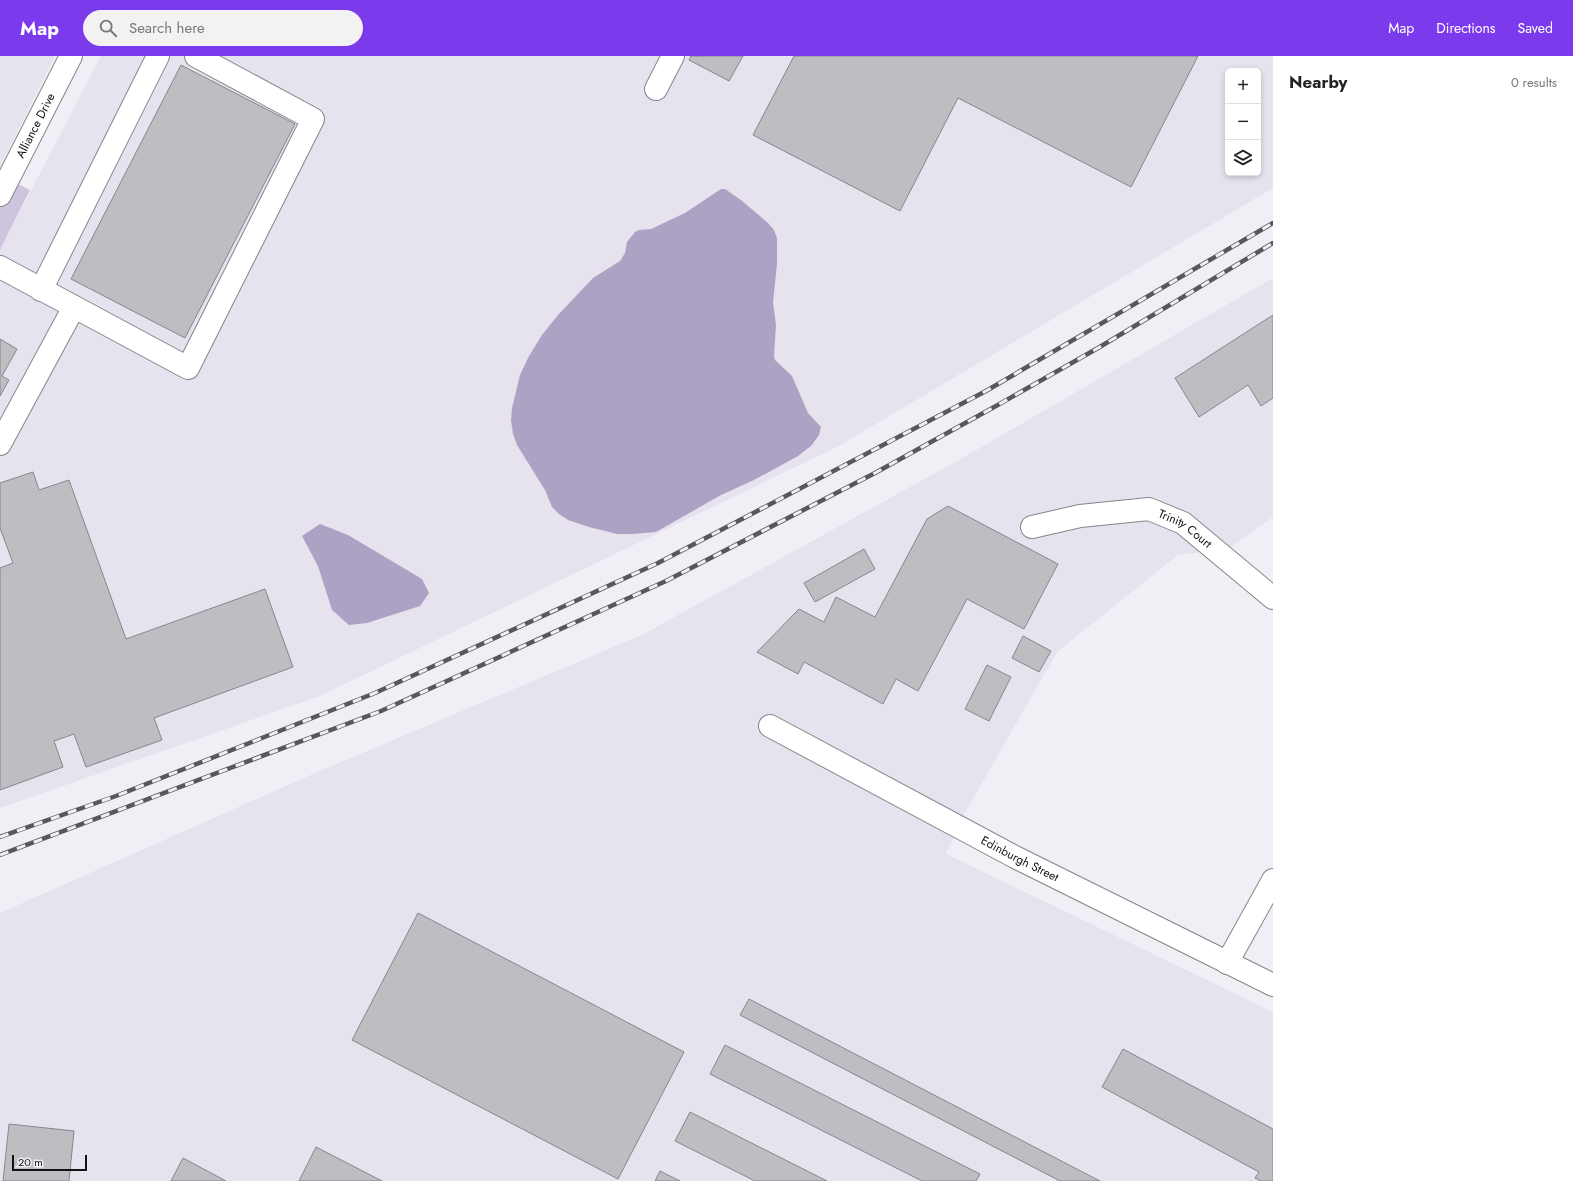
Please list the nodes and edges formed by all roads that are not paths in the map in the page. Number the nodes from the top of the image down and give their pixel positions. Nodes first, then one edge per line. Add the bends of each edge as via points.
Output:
1 (72, 56) edge
2 (158, 56) edge
3 (196, 56) edge
4 (673, 56) edge
5 (656, 89) dead end
6 (0, 195) edge
7 (0, 267) edge
8 (41, 290) junction
9 (74, 307) junction
10 (0, 444) edge
11 (1032, 527) dead end
12 (1273, 598) edge
13 (770, 726) dead end
14 (1273, 880) edge
15 (1227, 963) junction
16 (1273, 985) edge

1 - 6 street, Alliance Drive
2 - 8 street
3 - 9 street via 313,119 188,368
4 - 5 street
7 - 8 street
8 - 9 street
9 - 10 street
11 - 12 street, Trinity Court via 1080,516 1149,509 1183,522
13 - 15 street, Edinburgh Street via 1015,857
14 - 15 street
15 - 16 street, Edinburgh Street

